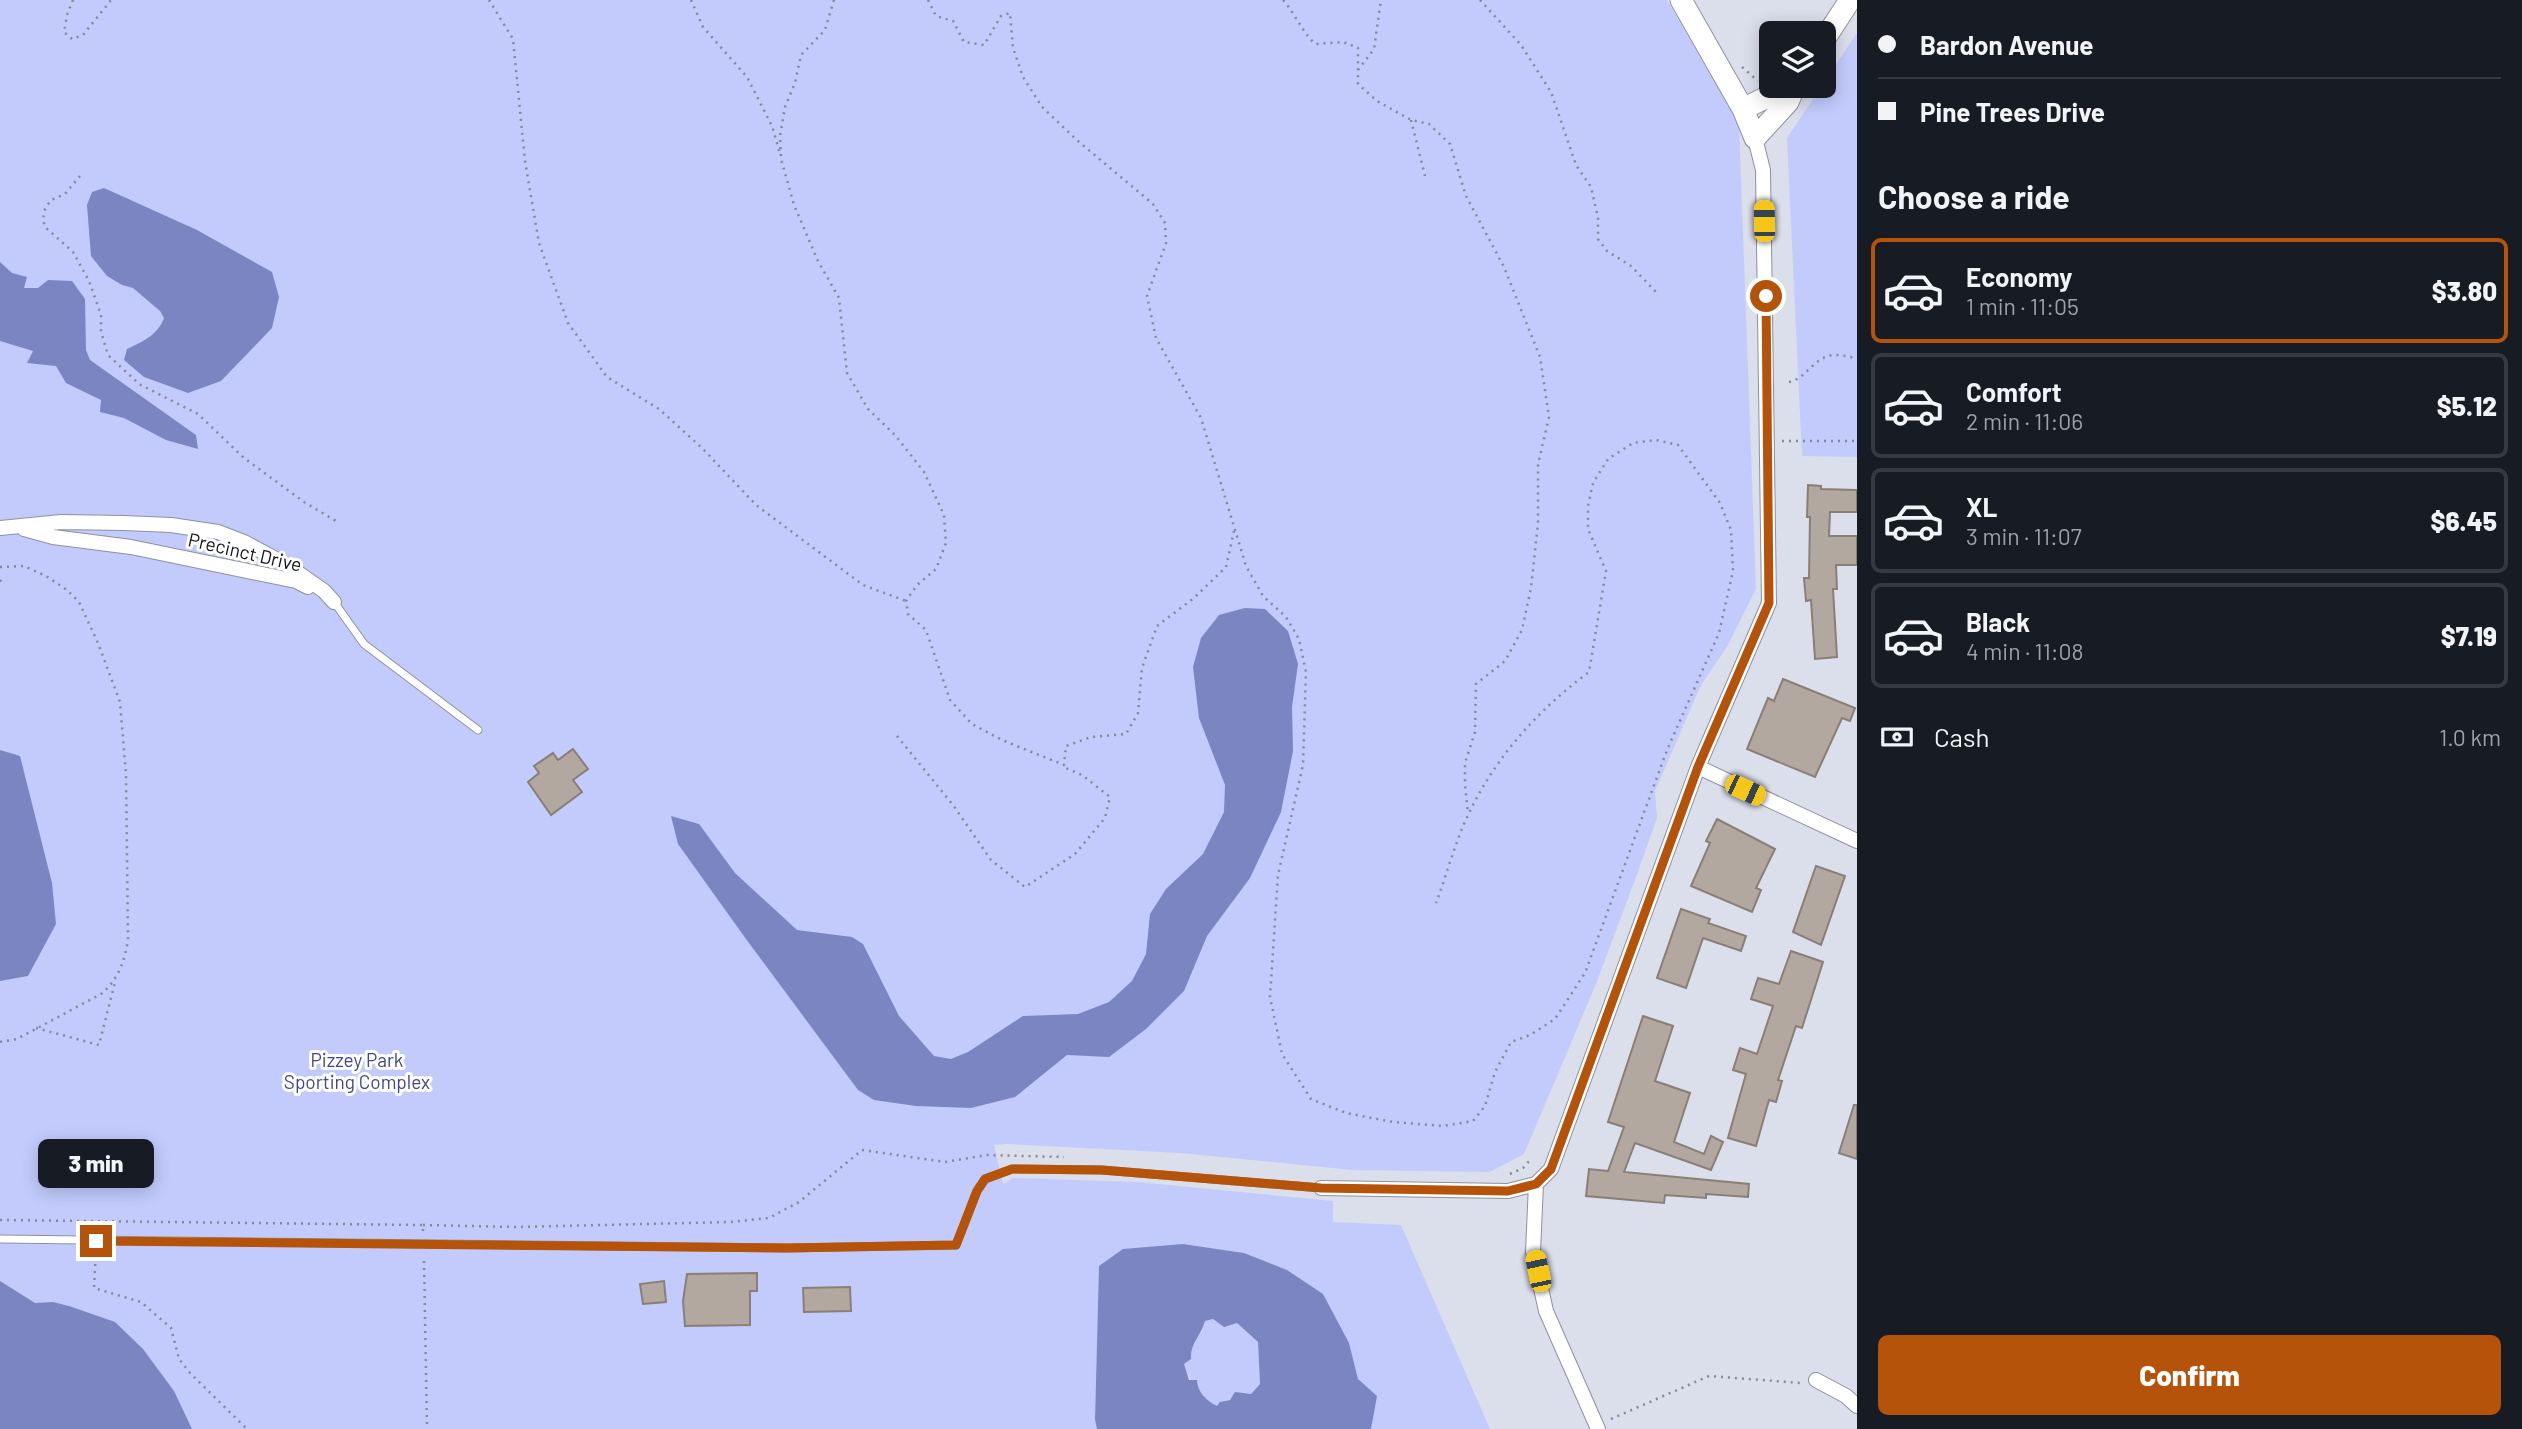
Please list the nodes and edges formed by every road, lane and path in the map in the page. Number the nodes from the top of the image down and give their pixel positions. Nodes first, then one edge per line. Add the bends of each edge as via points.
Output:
1 (73, 0) edge
2 (111, 0) edge
3 (489, 0) edge
4 (691, 0) edge
5 (834, 0) edge
6 (928, 0) edge
7 (1283, 0) edge
8 (1480, 0) edge
9 (1681, 0) edge
10 (1850, 0) edge
11 (1382, 2) edge
12 (1836, 22) edge
13 (1358, 70) junction
14 (1765, 98) edge
15 (1790, 98) edge
16 (1743, 109) junction
17 (1411, 120) junction
18 (1755, 138) junction
19 (781, 159) junction
20 (80, 176) dead end
21 (1424, 176) dead end
22 (1656, 292) dead end
23 (1857, 358) edge
24 (1789, 382) dead end
25 (1768, 441) junction
26 (1857, 441) edge
27 (336, 521) dead end
28 (16, 527) junction
29 (0, 528) edge
30 (1234, 530) junction
31 (0, 567) edge
32 (906, 601) junction
33 (334, 602) junction
34 (478, 730) dead end
35 (897, 736) dead end
36 (1063, 767) dead end
37 (1698, 767) junction
38 (1468, 814) junction
39 (1857, 841) edge
40 (1436, 904) dead end
41 (117, 975) junction
42 (36, 1028) junction
43 (0, 1042) edge
44 (1536, 1184) junction
45 (1321, 1188) joint
46 (0, 1220) edge
47 (423, 1235) dead end
48 (0, 1239) edge
49 (96, 1241) junction
50 (424, 1261) dead end
51 (1816, 1380) joint
52 (1857, 1406) edge
53 (1611, 1419) dead end
54 (247, 1429) edge
55 (427, 1429) edge
56 (1598, 1429) edge

1 - 2 path via 64,32 72,39 83,35
3 - 32 path via 513,39 525,160 540,243 568,323 607,377 659,409 756,505 863,585
4 - 19 path via 704,27 747,78 772,125
5 - 19 path via 825,30 801,55 785,107
6 - 30 path via 936,16 953,21 964,41 984,45 1000,16 1010,13 1016,57 1042,107 1153,204 1166,223 1166,243 1146,296 1156,338 1201,418
7 - 13 path via 1315,44 1343,42 1358,48
8 - 22 path via 1521,45 1551,92 1576,164 1591,187 1598,239
9 - 16 street
10 - 12 street
11 - 13 path via 1374,49
13 - 17 path via 1359,84 1377,101
14 - 16 street
15 - 18 street
16 - 18 street
17 - 21 path
17 - 38 path via 1429,124 1450,144 1466,196 1504,267 1539,357 1549,417 1538,464 1538,523 1522,630 1505,660 1476,684 1475,732 1465,763
18 - 25 street via 1763,170
19 - 32 path via 794,205 839,298 846,373 868,409 924,472 944,514 946,543 936,569
20 - 27 path via 65,194 51,200 43,219 45,227 73,252 89,281 108,355 139,384 198,414 244,458
23 - 24 path via 1825,357
25 - 26 path
25 - 37 street via 1769,603
28 - 29 street, Precinct Drive
28 - 33 street, Precinct Drive via 296,581
28 - 33 street, Precinct Drive via 124,523 218,532 287,565
30 - 32 path via 1226,567 1157,626 1142,668 1138,713 1126,734 1091,737 1066,746 1064,765 972,724 950,700 926,630 908,614
30 - 38 path via 1263,596 1286,617 1299,639 1306,672 1303,765 1278,875 1270,997 1282,1054 1311,1100 1346,1113 1443,1126 1474,1121 1485,1106 1495,1072 1511,1042 1555,1019 1585,973 1667,750 1719,633 1733,571 1731,530 1720,503 1678,445 1656,440 1633,443 1608,459 1593,483 1588,529 1606,571 1588,671 1528,724 1504,753
31 - 41 path via 24,566 56,583 79,603 120,702 126,774 128,939
33 - 34 lane via 364,644
35 - 36 path via 991,860 1026,887 1075,854 1105,818 1110,796
37 - 39 street
37 - 44 street via 1551,1169
38 - 40 path
41 - 42 path via 101,994
41 - 42 path via 99,1045
42 - 43 path
44 - 45 street via 1508,1191
44 - 56 street via 1534,1252 1546,1311
45 - 49 lane via 1102,1170 1012,1169 985,1179 956,1245 787,1248
46 - 47 path via 423,1225
48 - 49 lane
49 - 54 path via 94,1287 141,1302 171,1328 179,1359
50 - 55 path
51 - 52 street
51 - 53 path via 1795,1385 1709,1376

